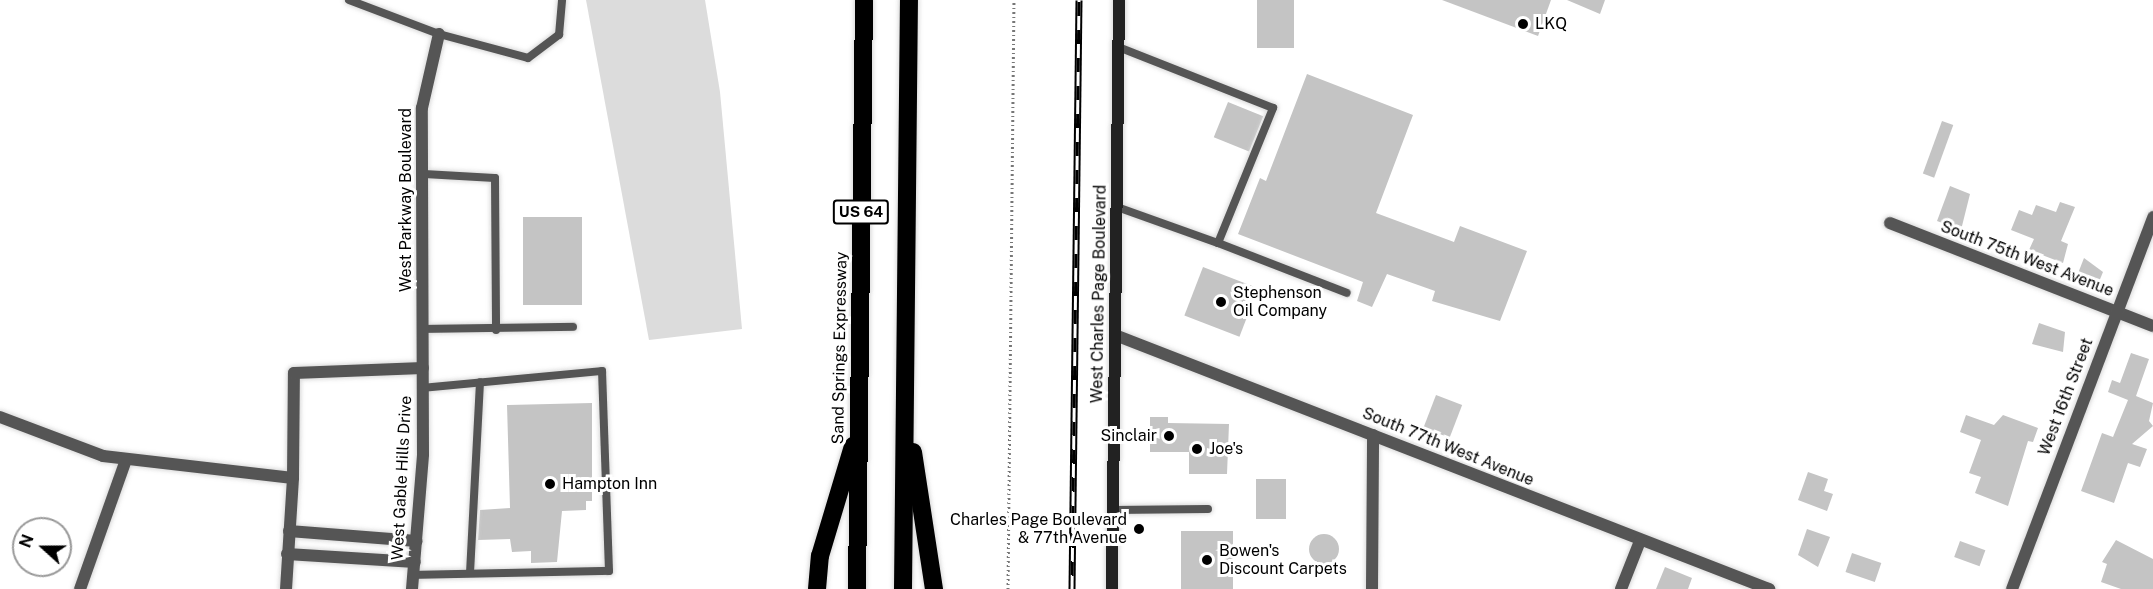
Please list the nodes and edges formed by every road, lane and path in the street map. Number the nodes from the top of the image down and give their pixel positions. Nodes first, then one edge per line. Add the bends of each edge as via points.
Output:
1 (349, 0) edge
2 (562, 0) edge
3 (864, 0) edge
4 (909, 0) edge
5 (1014, 0) edge
6 (1119, 0) edge
7 (439, 34) junction
8 (1118, 47) junction
9 (424, 174) junction
10 (1117, 207) junction
11 (2153, 218) edge
12 (1890, 223) dead end
13 (1218, 243) junction
14 (1347, 293) dead end
15 (2116, 311) junction
16 (573, 327) dead end
17 (2153, 327) edge
18 (423, 329) junction
19 (496, 330) junction
20 (1115, 335) junction
21 (423, 368) junction
22 (480, 382) junction
23 (423, 388) junction
24 (905, 410) junction
25 (0, 417) edge
26 (859, 424) junction
27 (1373, 435) junction
28 (126, 460) junction
29 (293, 478) junction
30 (1208, 509) dead end
31 (1113, 510) junction
32 (289, 531) junction
33 (417, 541) junction
34 (1640, 541) junction
35 (287, 554) junction
36 (415, 562) junction
37 (470, 573) junction
38 (414, 575) junction
39 (80, 589) edge
40 (286, 589) edge
41 (412, 589) edge
42 (818, 589) edge
43 (857, 589) edge
44 (903, 589) edge
45 (934, 589) edge
46 (1008, 589) edge
47 (1112, 589) edge
48 (1372, 589) edge
49 (1621, 589) edge
50 (1769, 589) edge
51 (2012, 589) edge

1 - 7 lane
2 - 7 lane via 559,35 528,58
3 - 26 highway, Sand Springs Expressway / US 64
4 - 24 highway, US 64
5 - 46 path
6 - 8 main road, West Charles Page Boulevard
7 - 9 street, West Parkway Boulevard via 423,90
8 - 10 main road, West Charles Page Boulevard
8 - 13 lane via 1273,108
9 - 18 street, West Parkway Boulevard
9 - 19 lane via 495,177
10 - 13 lane
10 - 20 main road, West Charles Page Boulevard
11 - 15 street, West 16th Street
12 - 15 street, South 75th West Avenue
13 - 14 lane
15 - 17 street, South 75th West Avenue
15 - 51 street, West 16th Street
16 - 19 lane
18 - 19 lane
18 - 21 street, West Parkway Boulevard
20 - 27 street, South 77th West Avenue
20 - 31 main road, West Charles Page Boulevard
21 - 23 street, West Gable Hills Drive
21 - 29 street via 294,374
22 - 23 lane
22 - 37 lane
22 - 37 lane via 602,371 609,571
23 - 33 street, West Gable Hills Drive
24 - 44 highway, US 64
24 - 45 highway
25 - 28 street
26 - 42 highway via 820,556
26 - 43 highway, Sand Springs Expressway / US 64
27 - 34 street, South 77th West Avenue
27 - 48 street
28 - 29 street
28 - 39 street
29 - 32 street
30 - 31 lane
31 - 47 main road, West Charles Page Boulevard
32 - 33 street
32 - 35 street
33 - 36 street, West Gable Hills Drive
34 - 49 street
34 - 50 street, South 77th West Avenue
35 - 36 street
35 - 40 street
36 - 38 street, West Gable Hills Drive
37 - 38 lane
38 - 41 street, West Gable Hills Drive

